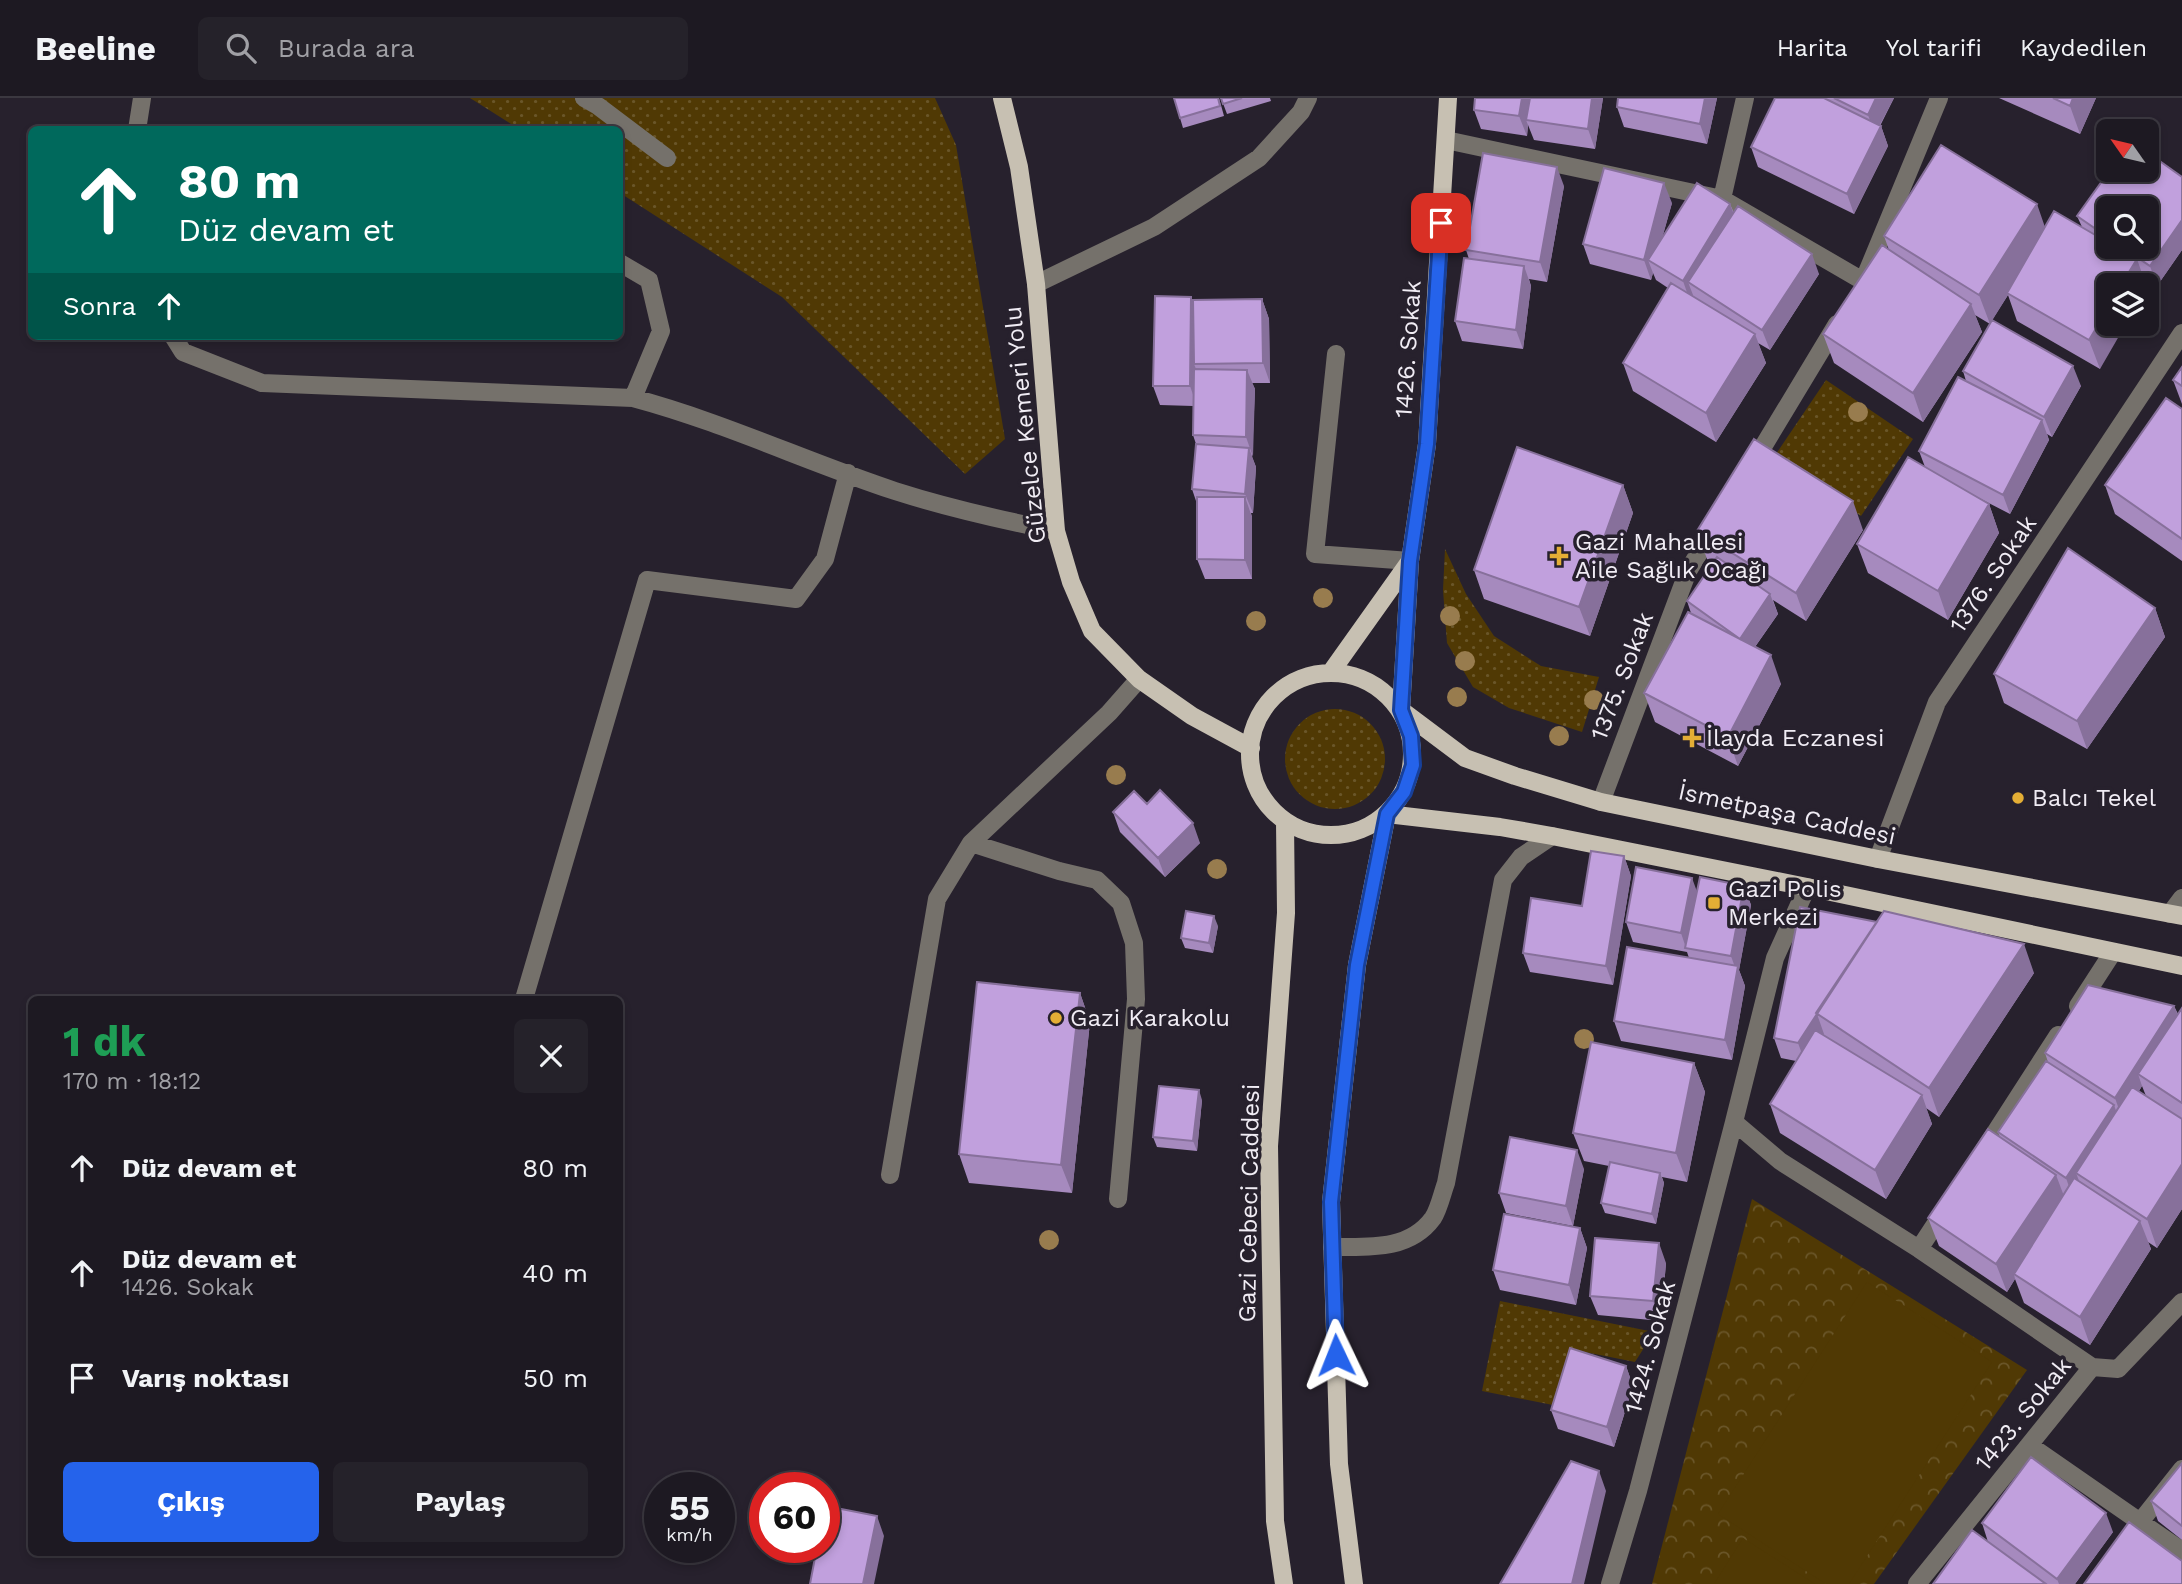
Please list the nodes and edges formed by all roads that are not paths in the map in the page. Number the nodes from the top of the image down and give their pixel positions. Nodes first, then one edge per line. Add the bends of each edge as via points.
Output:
1 (142, 98) edge
2 (584, 98) edge
3 (1002, 98) edge
4 (1308, 98) edge
5 (1448, 98) edge
6 (1745, 98) edge
7 (1939, 98) edge
8 (138, 126) edge
9 (1447, 140) junction
10 (667, 158) dead end
11 (1722, 199) junction
12 (623, 265) edge
13 (1036, 284) junction
14 (1856, 293) junction
15 (2182, 333) edge
16 (176, 340) edge
17 (1336, 354) dead end
18 (633, 398) junction
19 (848, 473) junction
20 (1744, 478) edge
21 (1723, 513) edge
22 (1056, 531) junction
23 (1410, 561) junction
24 (1331, 672) junction
25 (1139, 679) junction
26 (1401, 710) junction
27 (1251, 748) junction
28 (1601, 802) junction
29 (1387, 814) junction
30 (1285, 822) junction
31 (1552, 836) junction
32 (971, 843) junction
33 (1878, 859) junction
34 (1807, 887) junction
35 (2182, 898) edge
36 (2176, 915) edge
37 (2113, 952) junction
38 (2182, 966) edge
39 (525, 996) edge
40 (1734, 1122) junction
41 (1971, 1169) edge
42 (890, 1175) dead end
43 (1956, 1192) edge
44 (1118, 1199) dead end
45 (1332, 1247) junction
46 (1919, 1250) junction
47 (2182, 1302) edge
48 (2092, 1367) junction
49 (2029, 1445) junction
50 (2182, 1469) edge
51 (2140, 1522) junction
52 (2182, 1551) edge
53 (1284, 1584) edge
54 (1354, 1584) edge
55 (1610, 1584) edge
56 (1917, 1584) edge

1 - 8 street
2 - 10 street
3 - 13 main road, Güzelce Kemeri Yolu via 1019,167
4 - 13 street via 1259,158 1154,227
5 - 9 main road, 1426. Sokak
6 - 11 street
7 - 14 street
9 - 11 street
9 - 23 main road, 1426. Sokak via 1427,444
11 - 14 street
12 - 18 street via 649,280 661,331
13 - 22 main road, Güzelce Kemeri Yolu
14 - 20 street
15 - 33 street, 1376. Sokak via 1937,702
16 - 18 street via 183,352 262,383
17 - 23 street via 1315,554
18 - 19 street via 682,411
19 - 22 street via 984,517
19 - 39 street via 825,559 796,599 647,579
21 - 28 street, 1375. Sokak via 1688,571
22 - 25 main road, Güzelce Kemeri Yolu via 1092,631
23 - 24 main road
23 - 26 main road, 1426. Sokak
24 - 26 main road via 1358,677 1382,690
24 - 27 main road via 1305,677 1281,689 1252,732
25 - 27 main road, Güzelce Kemeri Yolu via 1192,716
25 - 32 street
26 - 28 main road, İsmetpaşa Caddesi via 1465,758
26 - 29 main road via 1411,736 1413,765 1404,792
27 - 30 main road via 1254,783
28 - 33 main road, İsmetpaşa Caddesi
29 - 30 main road via 1364,829 1338,836 1310,834
29 - 31 main road
29 - 45 main road via 1357,965 1331,1202
30 - 53 main road, Gazi Cebeci Caddesi via 1286,913 1269,1146 1275,1521
31 - 34 main road
31 - 45 street via 1521,857 1503,880 1447,1183 1434,1217 1417,1234 1387,1247
32 - 42 street via 937,899
32 - 44 street via 1097,880 1121,903 1135,943 1136,999
33 - 36 main road, İsmetpaşa Caddesi
34 - 37 main road
34 - 40 street, 1424. Sokak via 1775,958
35 - 36 street
37 - 38 main road
37 - 41 street
40 - 46 street via 1780,1161
40 - 55 street, 1424. Sokak
43 - 46 street
45 - 54 main road via 1339,1464
46 - 48 street
47 - 48 street, 1423. Sokak via 2118,1369
48 - 49 street, 1423. Sokak
49 - 51 street
49 - 56 street, 1423. Sokak
50 - 51 street
51 - 52 street

